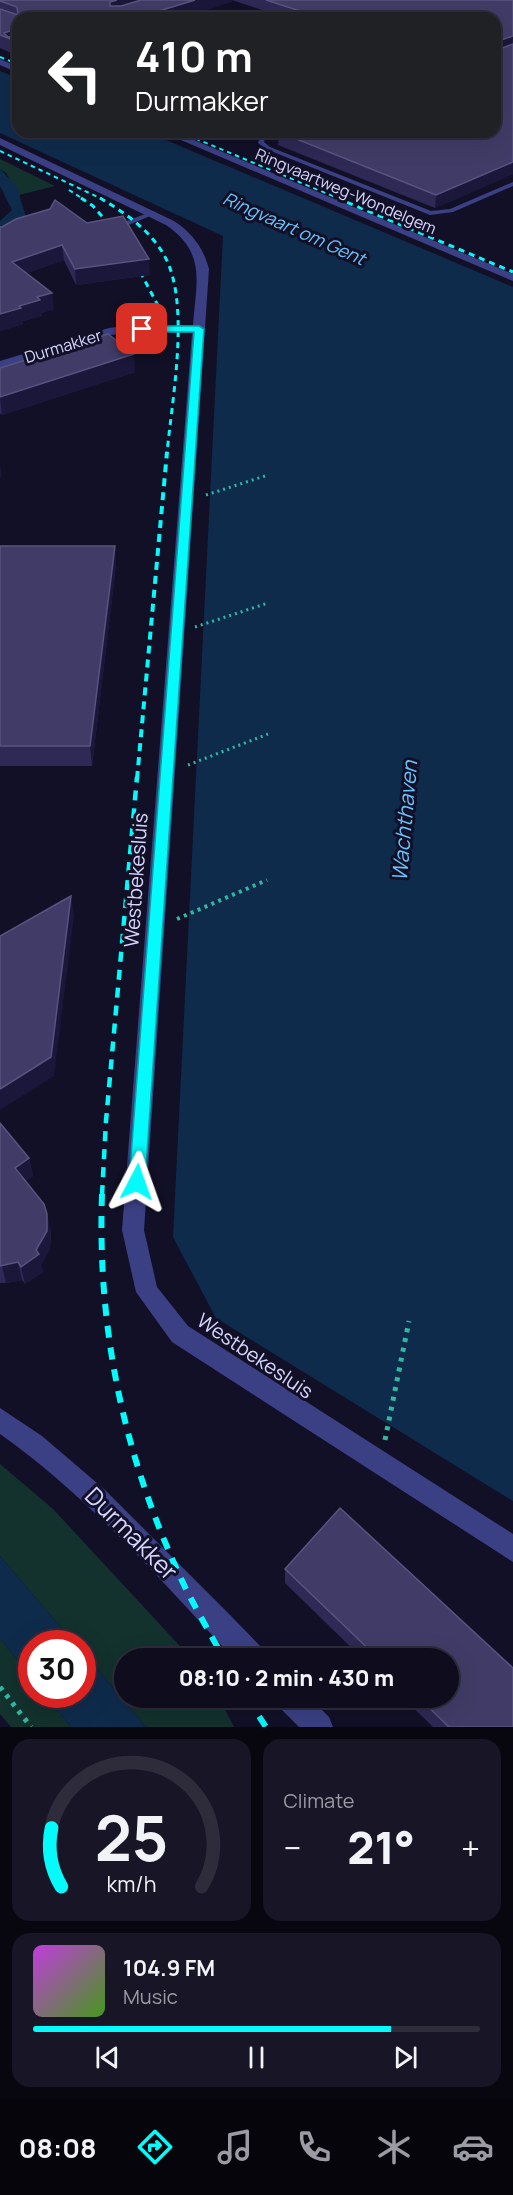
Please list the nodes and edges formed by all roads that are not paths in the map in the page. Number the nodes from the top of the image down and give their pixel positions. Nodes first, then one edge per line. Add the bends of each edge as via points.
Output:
1 (181, 138) edge
2 (262, 138) edge
3 (0, 141) edge
4 (513, 184) edge
5 (153, 213) junction
6 (123, 224) edge
7 (513, 278) edge
8 (199, 329) junction
9 (0, 365) edge
10 (0, 1420) edge
11 (513, 1549) edge
12 (243, 1648) edge
13 (300, 1708) edge
14 (319, 1727) edge

1 - 7 street, Ringvaartweg-Wondelgem
2 - 4 lane via 261,143 268,148 430,213 451,211
3 - 5 street, Westbekesluis
5 - 6 lane
5 - 8 street, Westbekesluis via 180,229 199,250 203,269
8 - 9 street, Durmakker via 109,332
8 - 11 street, Westbekesluis via 134,1230 147,1292 180,1334
10 - 12 street, Durmakker via 36,1444 86,1489
13 - 14 street

